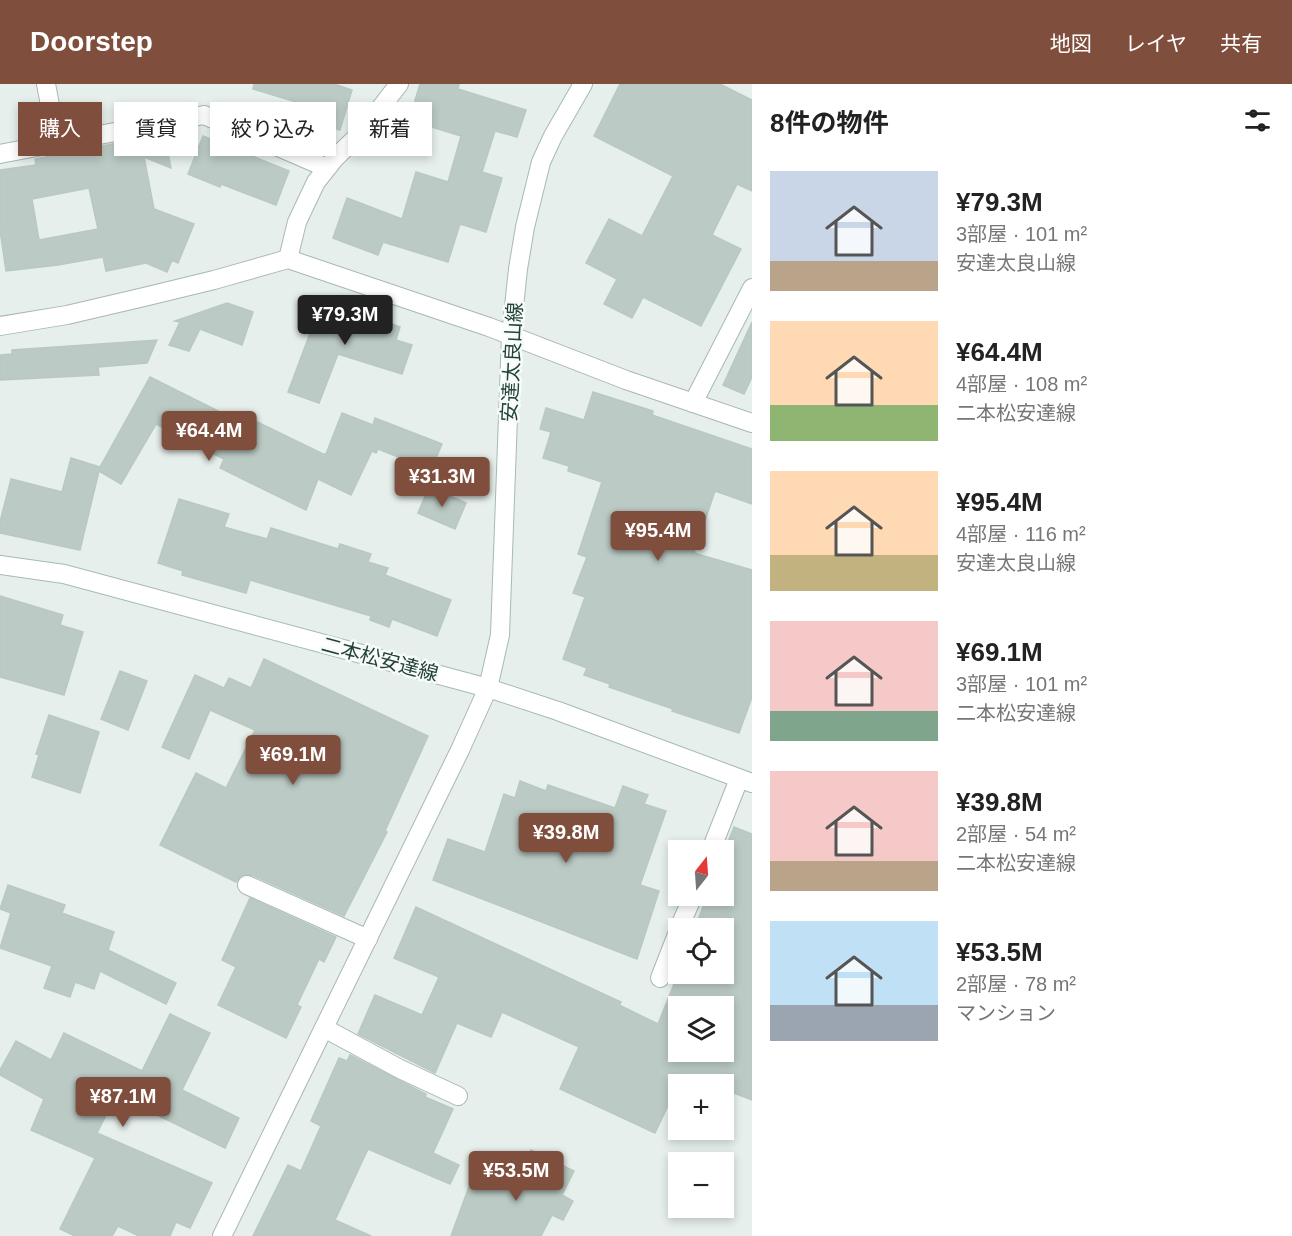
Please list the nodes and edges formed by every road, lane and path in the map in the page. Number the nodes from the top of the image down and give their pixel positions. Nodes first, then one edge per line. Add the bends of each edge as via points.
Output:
1 (46, 84) edge
2 (399, 84) edge
3 (583, 84) edge
4 (49, 102) edge
5 (102, 134) edge
6 (18, 150) edge
7 (0, 154) edge
8 (327, 168) junction
9 (288, 259) junction
10 (752, 288) edge
11 (0, 326) edge
12 (511, 335) junction
13 (693, 403) junction
14 (752, 423) edge
15 (0, 565) edge
16 (488, 688) junction
17 (746, 781) edge
18 (716, 840) edge
19 (246, 885) dead end
20 (368, 939) junction
21 (668, 958) edge
22 (660, 978) dead end
23 (324, 1028) junction
24 (458, 1096) dead end
25 (222, 1236) edge

1 - 4 street
2 - 8 street via 362,132
3 - 12 street, 安達太良山線 via 537,175 518,269
5 - 8 street via 204,115
6 - 7 street
8 - 9 street via 297,222
9 - 11 street via 67,315
9 - 12 street
10 - 13 street
12 - 13 street
12 - 16 street, 安達太良山線 via 500,635
13 - 14 street
15 - 16 street, 二本松安達線 via 64,574
16 - 17 street, 二本松安達線
16 - 20 street, 安達太良山線
17 - 18 street
19 - 20 street
20 - 23 street, 安達太良山線
21 - 22 street
23 - 24 street
23 - 25 street, 安達太良山線

